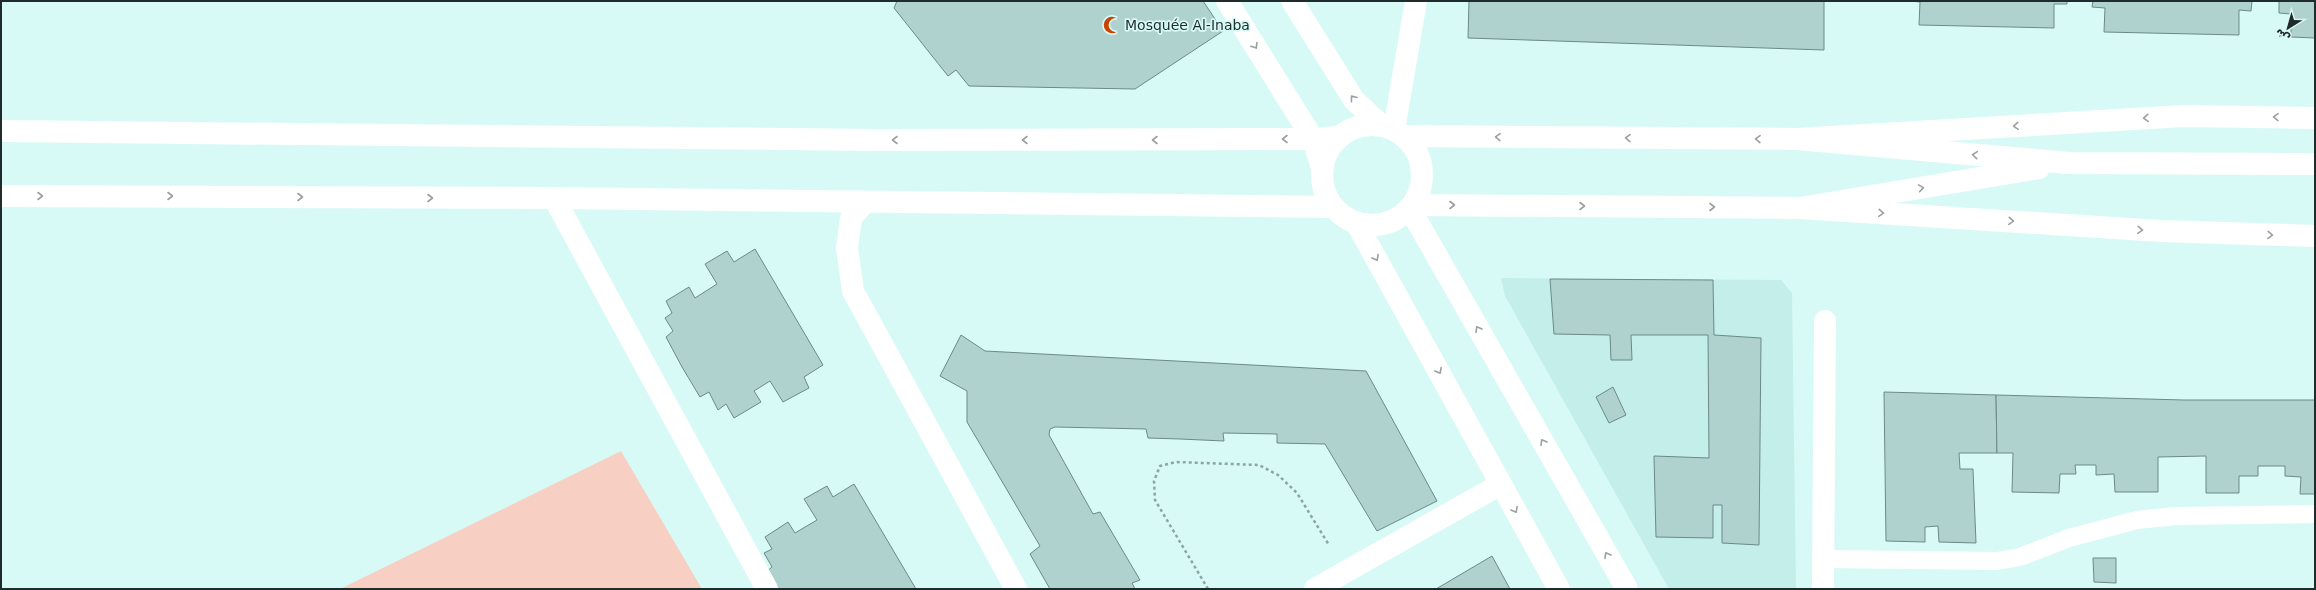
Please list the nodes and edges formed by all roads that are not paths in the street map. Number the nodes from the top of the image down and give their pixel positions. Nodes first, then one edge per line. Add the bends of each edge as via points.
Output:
1 (1227, 1) edge
2 (1292, 1) edge
3 (1416, 1) edge
4 (2315, 118) edge
5 (1393, 130) junction
6 (1, 131) edge
7 (1338, 137) junction
8 (1313, 139) junction
9 (1797, 139) junction
10 (2069, 163) junction
11 (2315, 164) edge
12 (1322, 168) junction
13 (1, 196) edge
14 (554, 198) junction
15 (865, 202) junction
16 (1412, 207) junction
17 (1333, 208) junction
18 (1800, 208) junction
19 (1357, 224) junction
20 (2315, 236) edge
21 (1825, 321) dead end
22 (1501, 484) junction
23 (2315, 514) edge
24 (1824, 560) junction
25 (767, 589) edge
26 (1016, 589) edge
27 (1316, 589) edge
28 (1560, 589) edge
29 (1627, 589) edge
30 (1823, 589) edge

1 -> 8 main road
5 -> 2 main road via 1354,100
3 - 5 main road
4 -> 9 main road via 2184,116
5 - 7 main road via 1365,125 1351,129
9 -> 5 main road
5 - 16 main road via 1416,150 1422,168 1422,187
8 -> 6 main road via 875,140
7 - 8 main road
7 - 12 main road via 1327,151
8 - 12 main road
10 -> 9 main road
10 - 11 main road
18 -> 10 main road
12 - 17 main road via 1322,182
13 -> 14 main road
14 - 15 main road
14 - 25 main road
15 - 17 main road
15 - 26 main road via 851,218 847,248 854,291
16 -> 18 main road
16 - 19 main road via 1398,219 1385,224
29 -> 16 main road
17 - 19 main road
18 -> 20 main road via 2161,231
19 -> 22 main road
21 - 24 main road
22 - 27 main road
22 -> 28 main road
23 - 24 lane via 2176,516 2137,520 2062,540 2020,557 1997,561
24 - 30 main road

